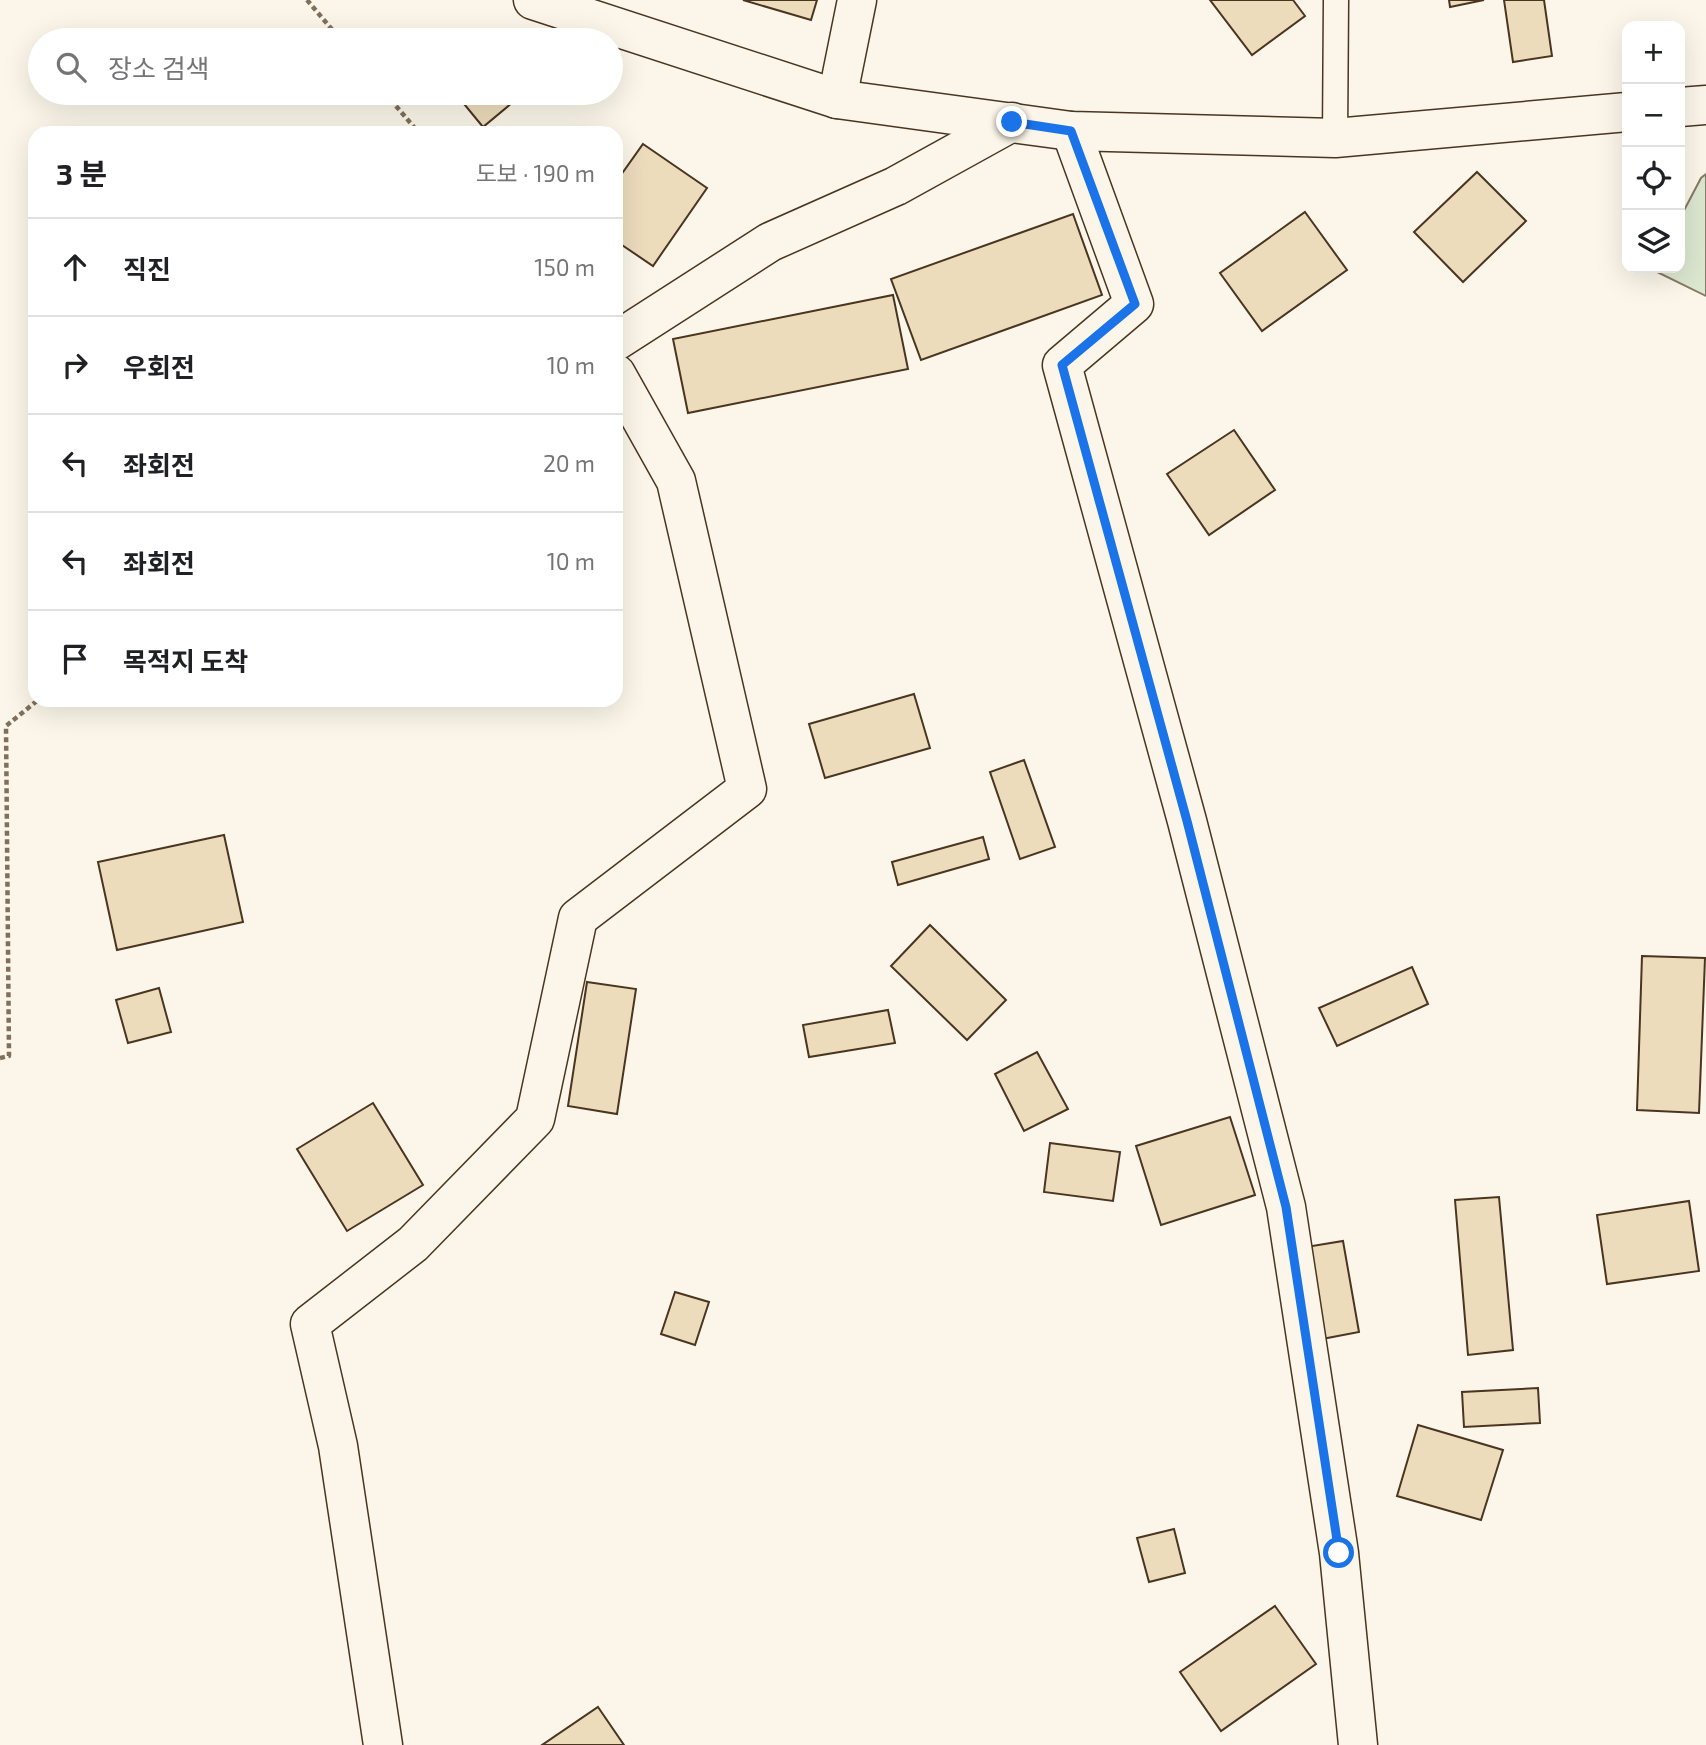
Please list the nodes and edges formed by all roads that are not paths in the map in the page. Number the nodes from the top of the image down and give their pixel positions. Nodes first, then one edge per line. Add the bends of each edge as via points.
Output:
1 (533, 0) edge
2 (857, 0) edge
3 (1336, 0) edge
4 (619, 28) edge
5 (623, 29) edge
6 (837, 99) junction
7 (1706, 105) edge
8 (1685, 107) edge
9 (1622, 112) edge
10 (1012, 122) junction
11 (1071, 131) junction
12 (1335, 138) junction
13 (623, 337) edge
14 (623, 386) edge
15 (383, 1745) edge
16 (1358, 1745) edge

1 - 4 street
2 - 6 street
3 - 12 lane
5 - 6 street
6 - 10 street
7 - 8 street
9 - 12 street
10 - 11 street
10 - 13 street via 896,186 771,242
11 - 12 street
11 - 16 street via 1135,304 1062,365 1187,821 1286,1207 1339,1553
14 - 15 street via 676,481 747,789 578,918 535,1119 413,1244 310,1324 338,1446

